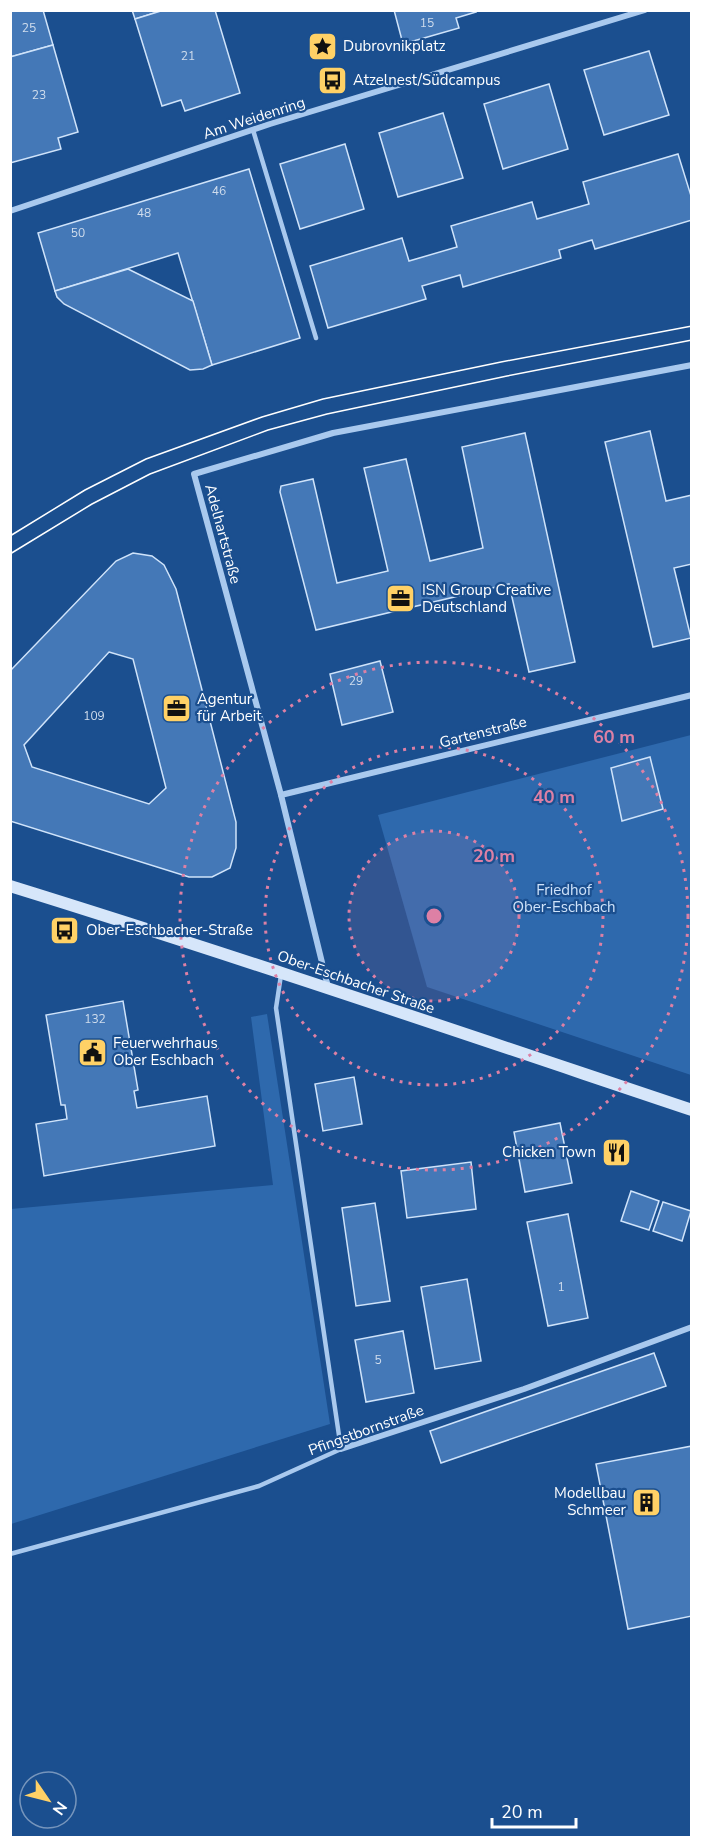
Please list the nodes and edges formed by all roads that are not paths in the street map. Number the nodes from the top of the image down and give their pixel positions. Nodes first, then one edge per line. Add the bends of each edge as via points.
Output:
1 (645, 10) edge
2 (253, 130) junction
3 (10, 211) edge
4 (316, 338) dead end
5 (692, 365) edge
6 (692, 694) edge
7 (281, 795) junction
8 (10, 886) edge
9 (281, 972) junction
10 (329, 989) junction
11 (692, 1110) edge
12 (692, 1327) edge
13 (341, 1449) junction
14 (10, 1554) edge

1 - 2 street, Am Weidenring
2 - 3 street, Am Weidenring
2 - 4 lane
5 - 7 street, Adelhartstraße via 333,433 194,474
6 - 7 street, Gartenstraße
7 - 10 street, Adelhartstraße
8 - 9 street, Ober-Eschbacher Straße
9 - 10 street, Ober-Eschbacher Straße
9 - 13 lane via 276,1008
10 - 11 street, Ober-Eschbacher Straße
12 - 13 street, Pfingstbornstraße via 524,1389
13 - 14 lane, Pfingstbornstraße via 259,1486

